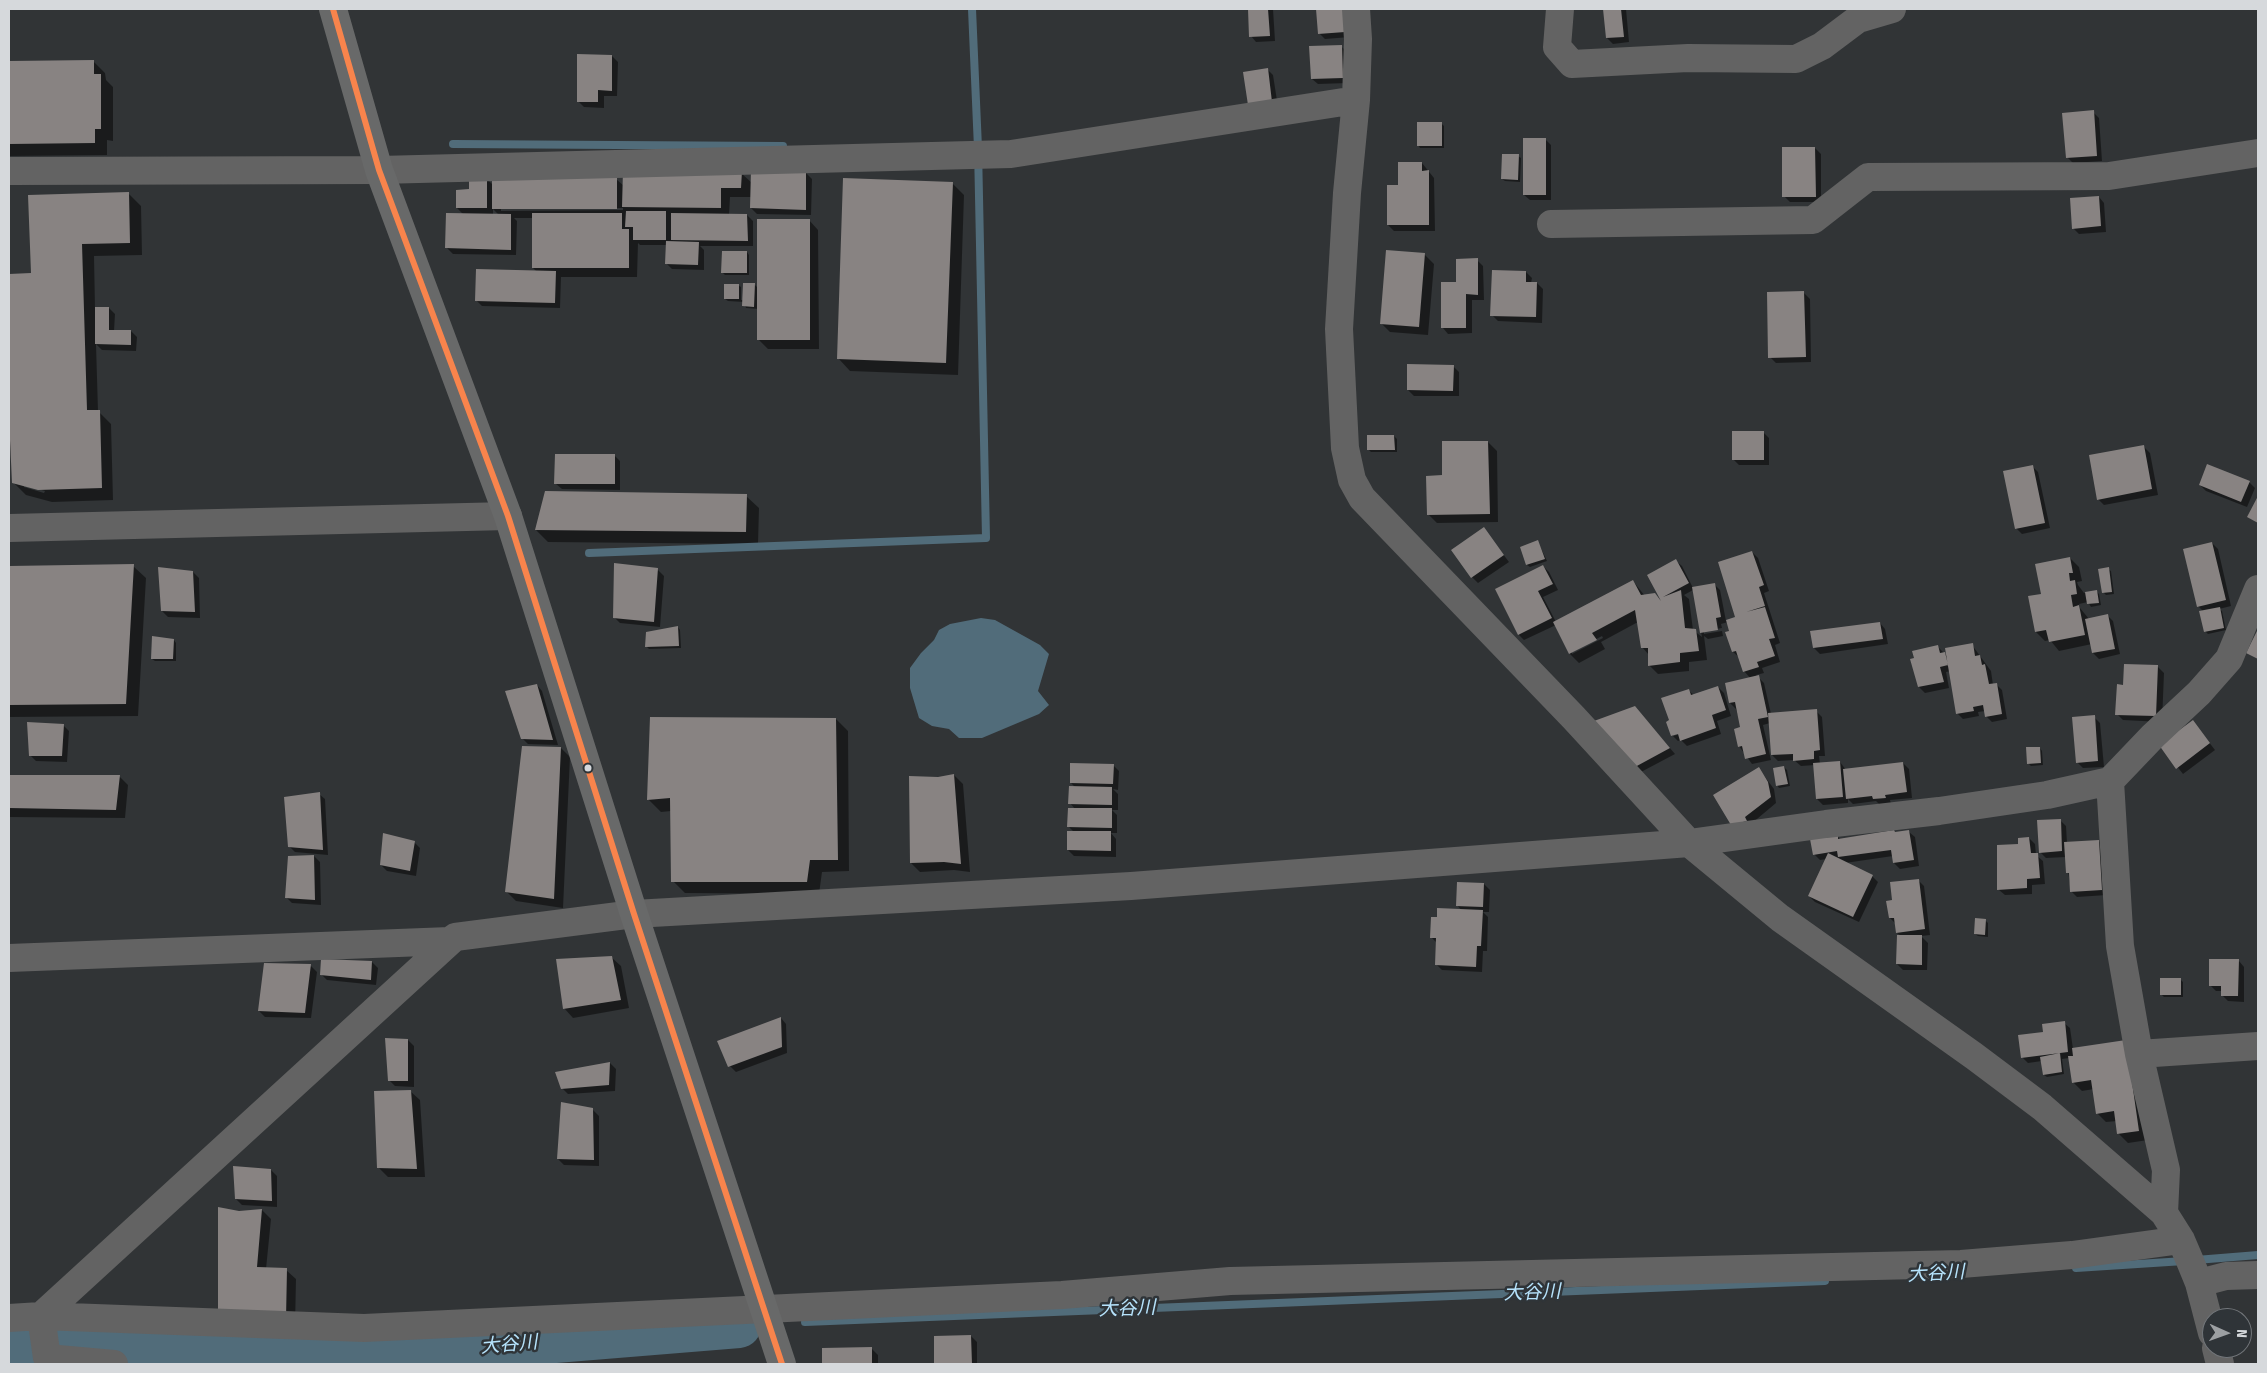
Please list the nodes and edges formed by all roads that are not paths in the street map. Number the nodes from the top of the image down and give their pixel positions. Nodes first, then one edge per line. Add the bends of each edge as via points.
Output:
1 (332, 9) edge
2 (1356, 9) edge
3 (1560, 9) edge
4 (1892, 9) edge
5 (1356, 100) junction
6 (2258, 153) edge
7 (379, 170) junction
8 (9, 172) edge
9 (1551, 224) dead end
10 (508, 516) junction
11 (9, 528) edge
12 (2258, 590) edge
13 (2110, 781) junction
14 (1689, 843) junction
15 (634, 914) junction
16 (450, 942) junction
17 (9, 958) edge
18 (2258, 1046) edge
19 (2140, 1054) junction
20 (2164, 1213) junction
21 (2181, 1240) junction
22 (2258, 1275) edge
23 (2199, 1283) junction
24 (2206, 1308) edge
25 (762, 1309) junction
26 (40, 1316) junction
27 (9, 1318) edge
28 (114, 1364) edge
29 (782, 1364) edge

1 - 7 highway
2 - 5 street
3 - 4 street via 1557,47 1572,64 1688,58 1796,58 1822,46 1858,20
5 - 7 street via 1011,154
5 - 14 street via 1339,329 1345,448 1352,480 1362,498 1574,718
6 - 9 street via 2109,176 1868,177 1814,220
7 - 8 street
7 - 10 highway
10 - 11 street
10 - 15 highway
12 - 13 street via 2229,659
13 - 14 street via 2048,795
13 - 19 street via 2120,946
14 - 15 street via 1131,886
14 - 20 street via 1780,918 2042,1107
15 - 16 street via 455,937
15 - 25 highway
16 - 17 street
16 - 26 street
18 - 19 street
19 - 20 street via 2166,1170
20 - 21 street
21 - 23 street
21 - 25 street via 2072,1255 1961,1264 1230,1281 1062,1295
22 - 23 street via 2226,1276
23 - 24 street
25 - 26 street via 364,1328
25 - 29 highway
26 - 27 street
26 - 28 street via 47,1358

